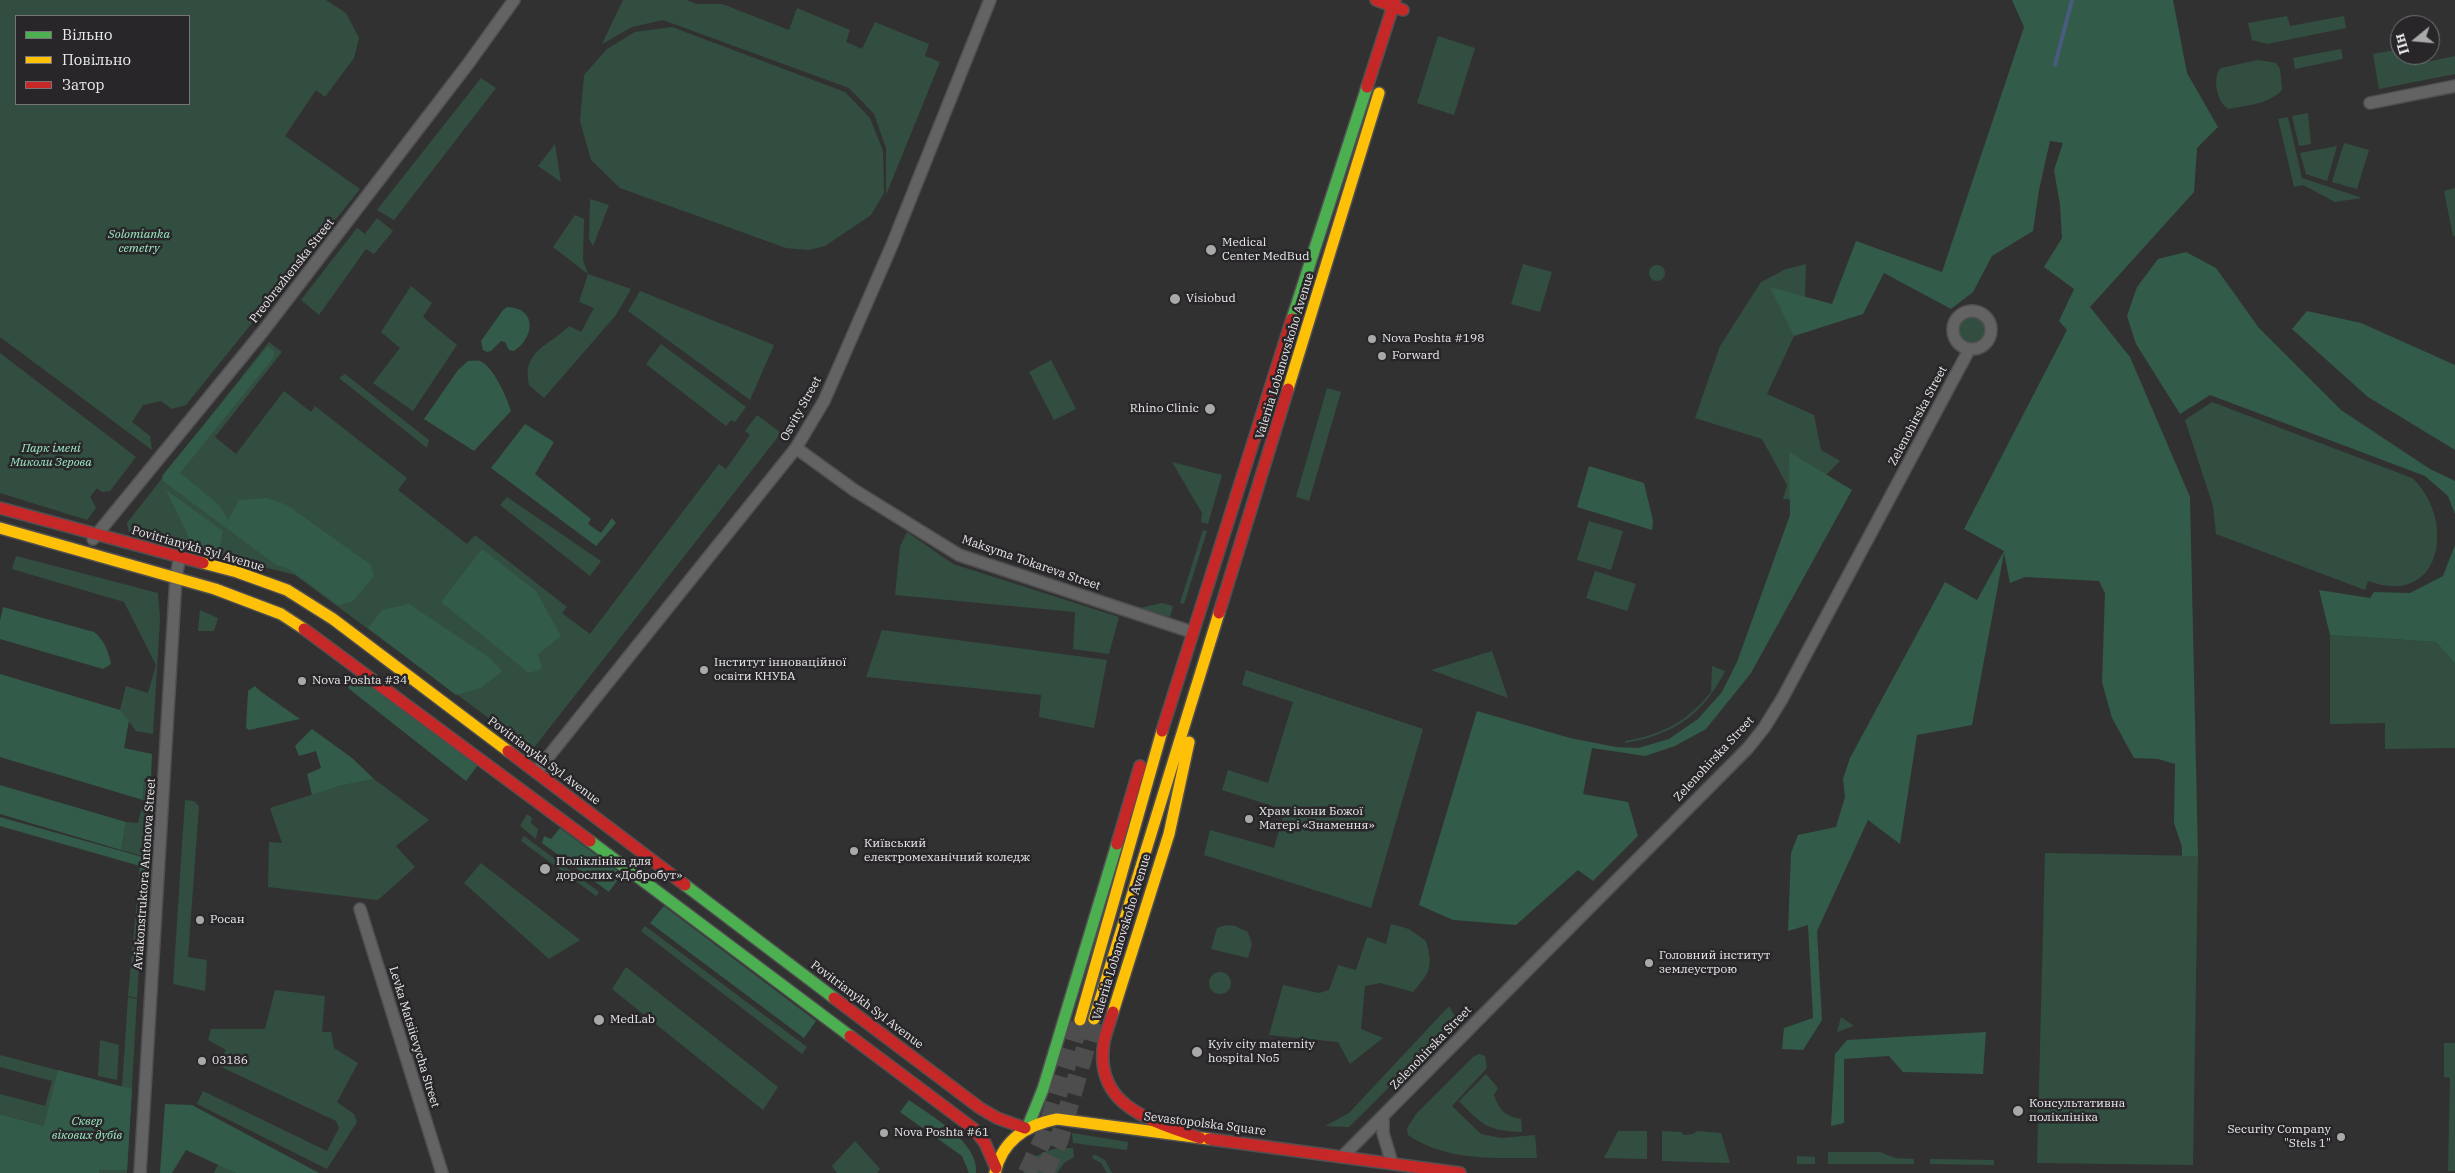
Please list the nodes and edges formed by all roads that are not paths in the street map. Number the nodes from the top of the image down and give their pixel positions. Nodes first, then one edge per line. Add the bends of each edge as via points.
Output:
1 (514, 0) edge
2 (990, 0) edge
3 (1376, 0) edge
4 (1399, 4) edge
5 (1390, 53) dead end
6 (1382, 82) dead end
7 (2455, 86) edge
8 (2370, 103) dead end
9 (1968, 350) dead end
10 (796, 448) junction
11 (0, 508) edge
12 (0, 528) edge
13 (94, 535) junction
14 (89, 555) junction
15 (180, 556) junction
16 (176, 577) junction
17 (1192, 632) junction
18 (1176, 682) junction
19 (1194, 689) junction
20 (536, 772) junction
21 (360, 909) dead end
22 (1094, 1019) tunnel mouth
23 (1080, 1020) tunnel mouth
24 (1383, 1116) junction
25 (1027, 1127) junction
26 (1200, 1138) junction
27 (1342, 1156) junction
28 (1392, 1163) junction
29 (995, 1171) edge
30 (1436, 1172) edge
31 (140, 1173) edge
32 (442, 1173) edge
33 (1460, 1173) edge

1 - 13 street, Preobrazhenska Street via 264,330
2 - 10 street, Osvity Street via 892,245 824,402
3 - 4 main road
4 - 5 main road
4 - 17 main road, Valeriia Lobanovskoho Avenue
6 - 19 main road, Valeriia Lobanovskoho Avenue via 1298,363
7 - 8 street
9 - 24 street, Zelenohirska Street via 1764,728 1748,748
10 - 17 street, Maksyma Tokareva Street via 854,490 959,555
10 - 20 street, Osvity Street
11 - 13 main road, Povitrianykh Syl Avenue
12 - 14 main road
13 - 14 street, Preobrazhenska Street
13 - 15 main road, Povitrianykh Syl Avenue
14 - 16 main road
15 - 16 street, Aviakonstruktora Antonova Street
15 - 20 main road, Povitrianykh Syl Avenue via 288,590 334,619
16 - 29 main road via 267,607 321,640 974,1129 985,1143
16 - 31 street, Aviakonstruktora Antonova Street
17 - 18 main road, Valeriia Lobanovskoho Avenue
18 - 23 main road, Valeriia Lobanovskoho Avenue
18 - 25 main road, Valeriia Lobanovskoho Avenue via 1148,741 1043,1089
19 - 22 main road, Valeriia Lobanovskoho Avenue
19 - 26 main road, Valeriia Lobanovskoho Avenue via 1188,754 1169,834 1104,1042 1102,1059 1111,1093 1122,1104 1140,1115
20 - 25 main road, Povitrianykh Syl Avenue via 980,1108 997,1118
21 - 32 street, Levka Matsiievycha Street
24 - 27 street, Zelenohirska Street
24 - 28 street via 1383,1133
25 - 26 main road, Sevastopolska Square via 1057,1119
25 - 29 main road via 1008,1144
26 - 27 main road, Sevastopolska Square
27 - 28 main road, Sevastopolska Square
28 - 30 main road, Sevastopolska Square
30 - 33 main road, Sevastopolska Square

